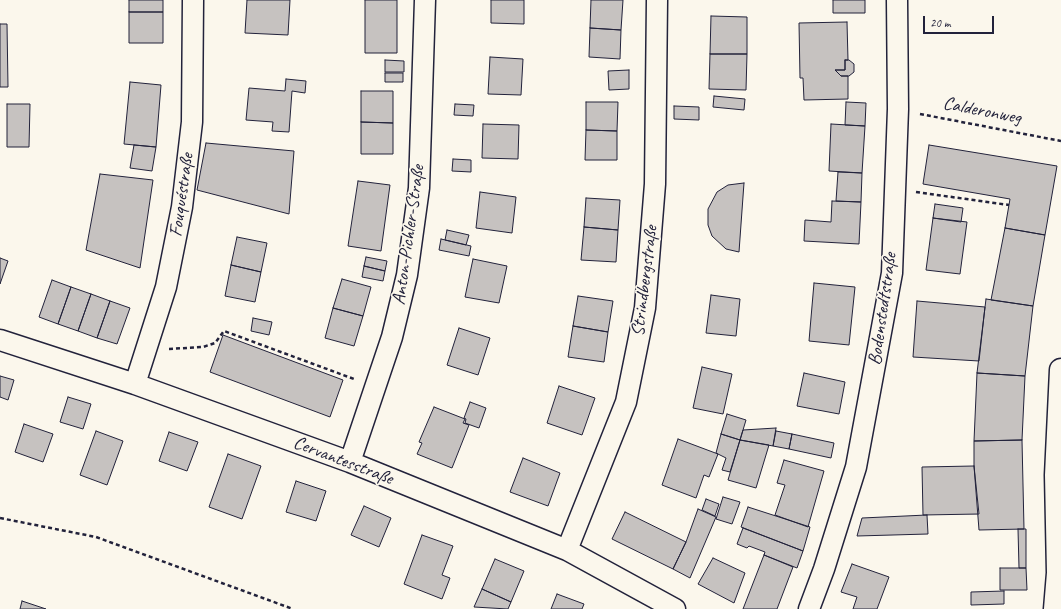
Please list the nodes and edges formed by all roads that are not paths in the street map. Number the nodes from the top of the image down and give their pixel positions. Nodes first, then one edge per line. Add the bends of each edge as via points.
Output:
1 (193, 0) edge
2 (425, 0) edge
3 (657, 0) edge
4 (897, 0) edge
5 (0, 340) edge
6 (1061, 370) edge
7 (135, 384) junction
8 (350, 462) junction
9 (567, 550) junction
10 (675, 609) edge
11 (809, 609) edge
12 (1055, 609) edge

1 - 7 street, Fouquéstraße via 192,122 182,207 166,286
2 - 8 street, Anton-Pichler-Straße via 419,188 407,275 392,337
3 - 9 street, Strindbergstraße via 655,184 645,308 626,402
4 - 11 street, Bodenstedtstraße via 898,109 892,273 856,467
5 - 7 street, Cervantesstraße
6 - 12 street via 1056,475 1058,573
7 - 8 street, Cervantesstraße
8 - 9 street, Cervantesstraße
9 - 10 street, Cervantesstraße

